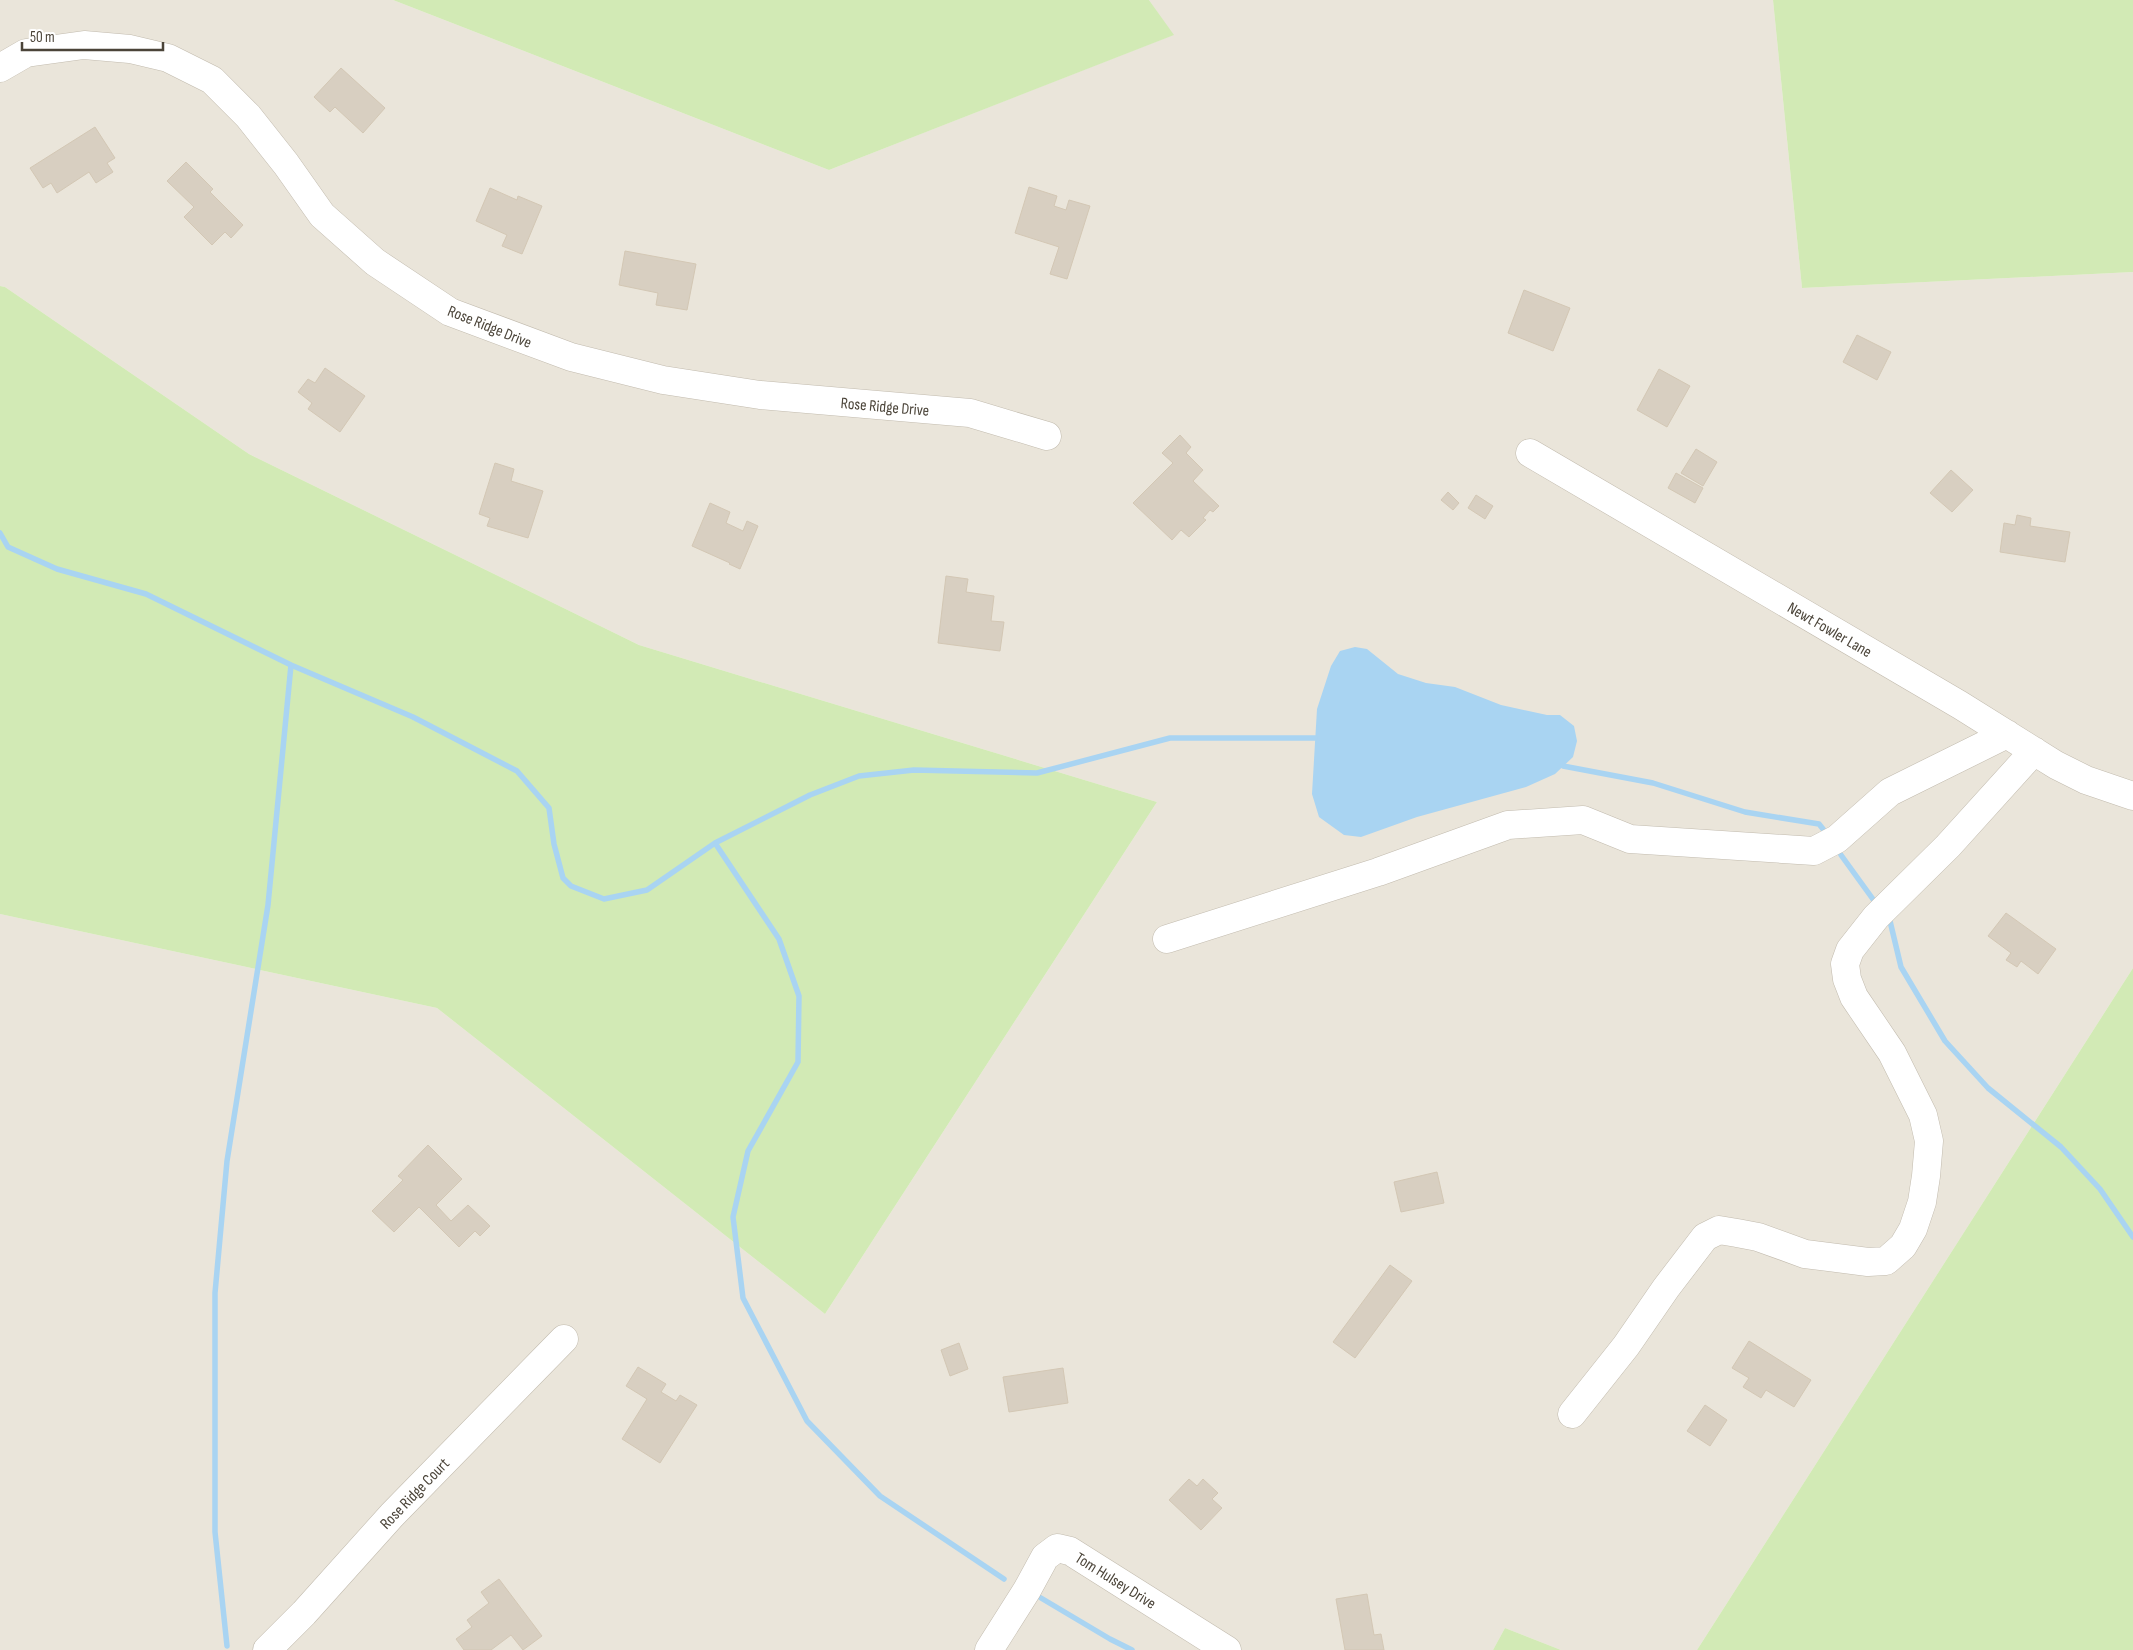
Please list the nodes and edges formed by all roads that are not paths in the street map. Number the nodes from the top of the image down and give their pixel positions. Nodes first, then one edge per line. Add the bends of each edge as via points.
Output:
1 (0, 68) edge
2 (1047, 436) dead end
3 (1530, 453) dead end
4 (2007, 734) junction
5 (2034, 751) junction
6 (2133, 796) edge
7 (1167, 939) dead end
8 (564, 1339) dead end
9 (1572, 1414) dead end
10 (267, 1650) edge
11 (989, 1650) edge
12 (1227, 1650) edge

1 - 2 street, Rose Ridge Drive via 26,53 84,45 130,49 168,58 203,75 248,116 322,214 375,262 450,312 571,357 663,380 760,395 970,413
3 - 4 street, Newt Fowler Lane
4 - 5 street, Newt Fowler Lane
4 - 7 street via 1890,792 1837,840 1814,850 1630,839 1583,820 1508,825 1378,872
5 - 6 street, Newt Fowler Lane via 2086,780
5 - 9 street via 1948,846 1876,916 1850,950 1845,964 1854,997 1892,1053 1923,1115 1929,1141 1922,1202 1903,1246 1886,1261 1868,1262 1805,1254 1758,1237 1719,1230 1706,1237
8 - 10 street, Rose Ridge Court via 392,1515
11 - 12 street, Tom Hulsey Drive via 1045,1557 1057,1548 1070,1551

